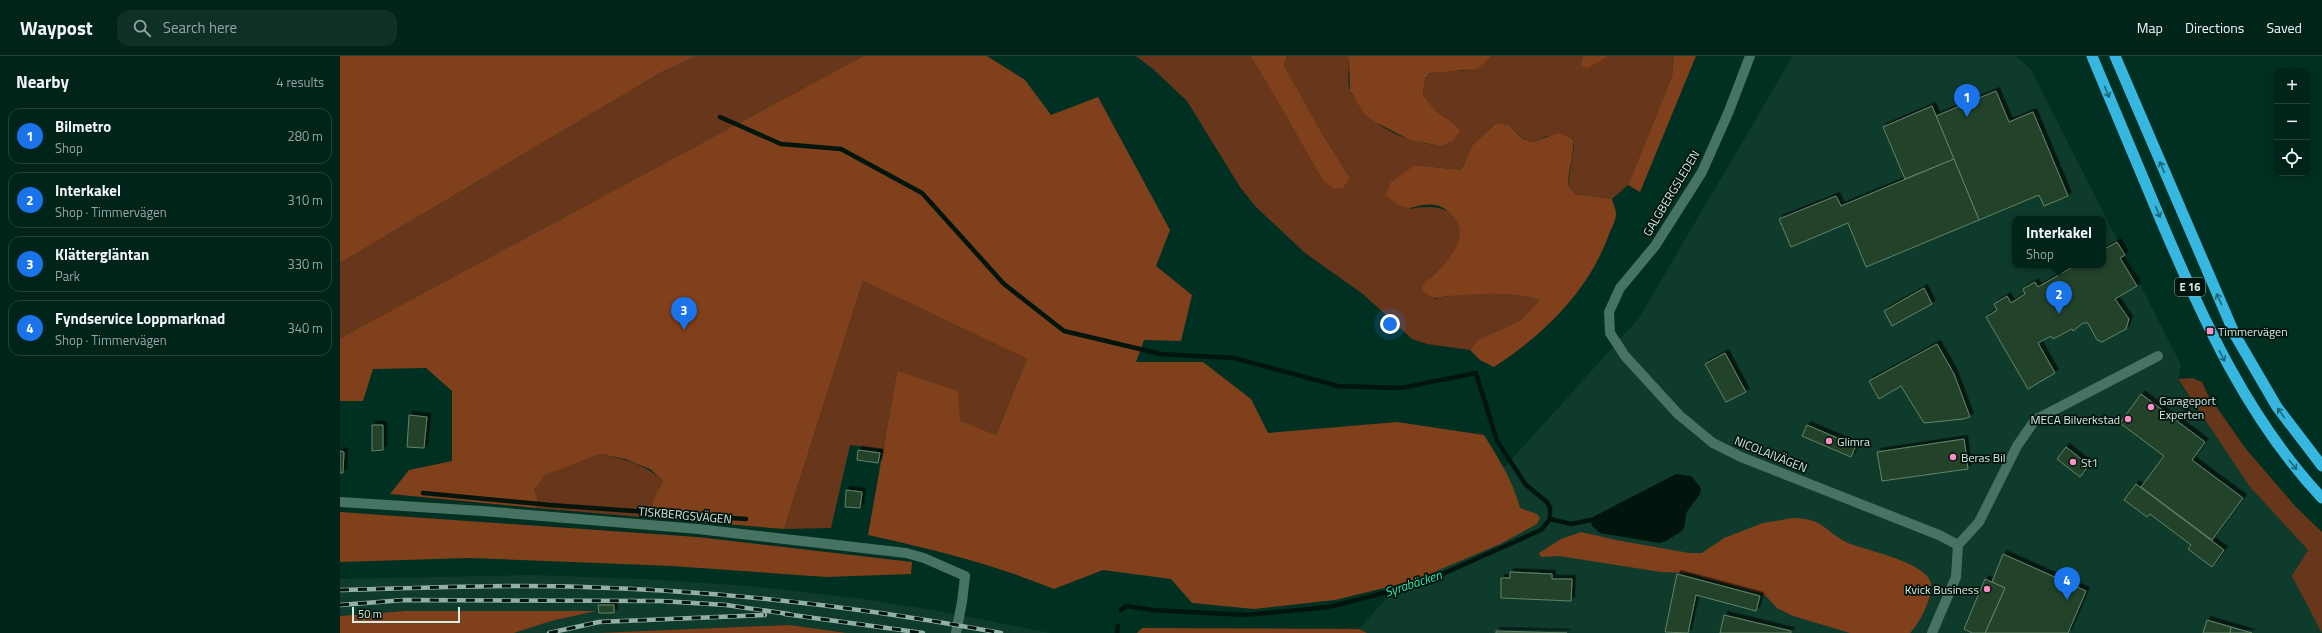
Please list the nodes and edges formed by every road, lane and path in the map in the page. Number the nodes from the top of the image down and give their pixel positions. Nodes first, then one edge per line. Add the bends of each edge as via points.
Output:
1 (1750, 56) edge
2 (2092, 56) edge
3 (2116, 56) edge
4 (1612, 336) joint
5 (2158, 356) dead end
6 (2322, 466) edge
7 (2322, 498) edge
8 (340, 502) edge
9 (1958, 545) junction
10 (956, 633) edge
11 (1932, 633) edge

1 - 4 street, GALGBERGSLEDEN via 1702,172 1655,246 1620,288 1609,312
2 -> 7 highway, E 16 via 2215,343 2258,418 2283,453
6 -> 3 highway, E 16 via 2277,407 2236,334
4 - 9 street, NICOLAIVÄGEN via 1625,356 1679,415 1713,443 1741,457 1939,535
5 - 9 street via 2035,420 2017,446 1979,522
8 - 10 street, TISKBERGSVÄGEN via 698,529 906,553 965,576
9 - 11 street via 1956,577

